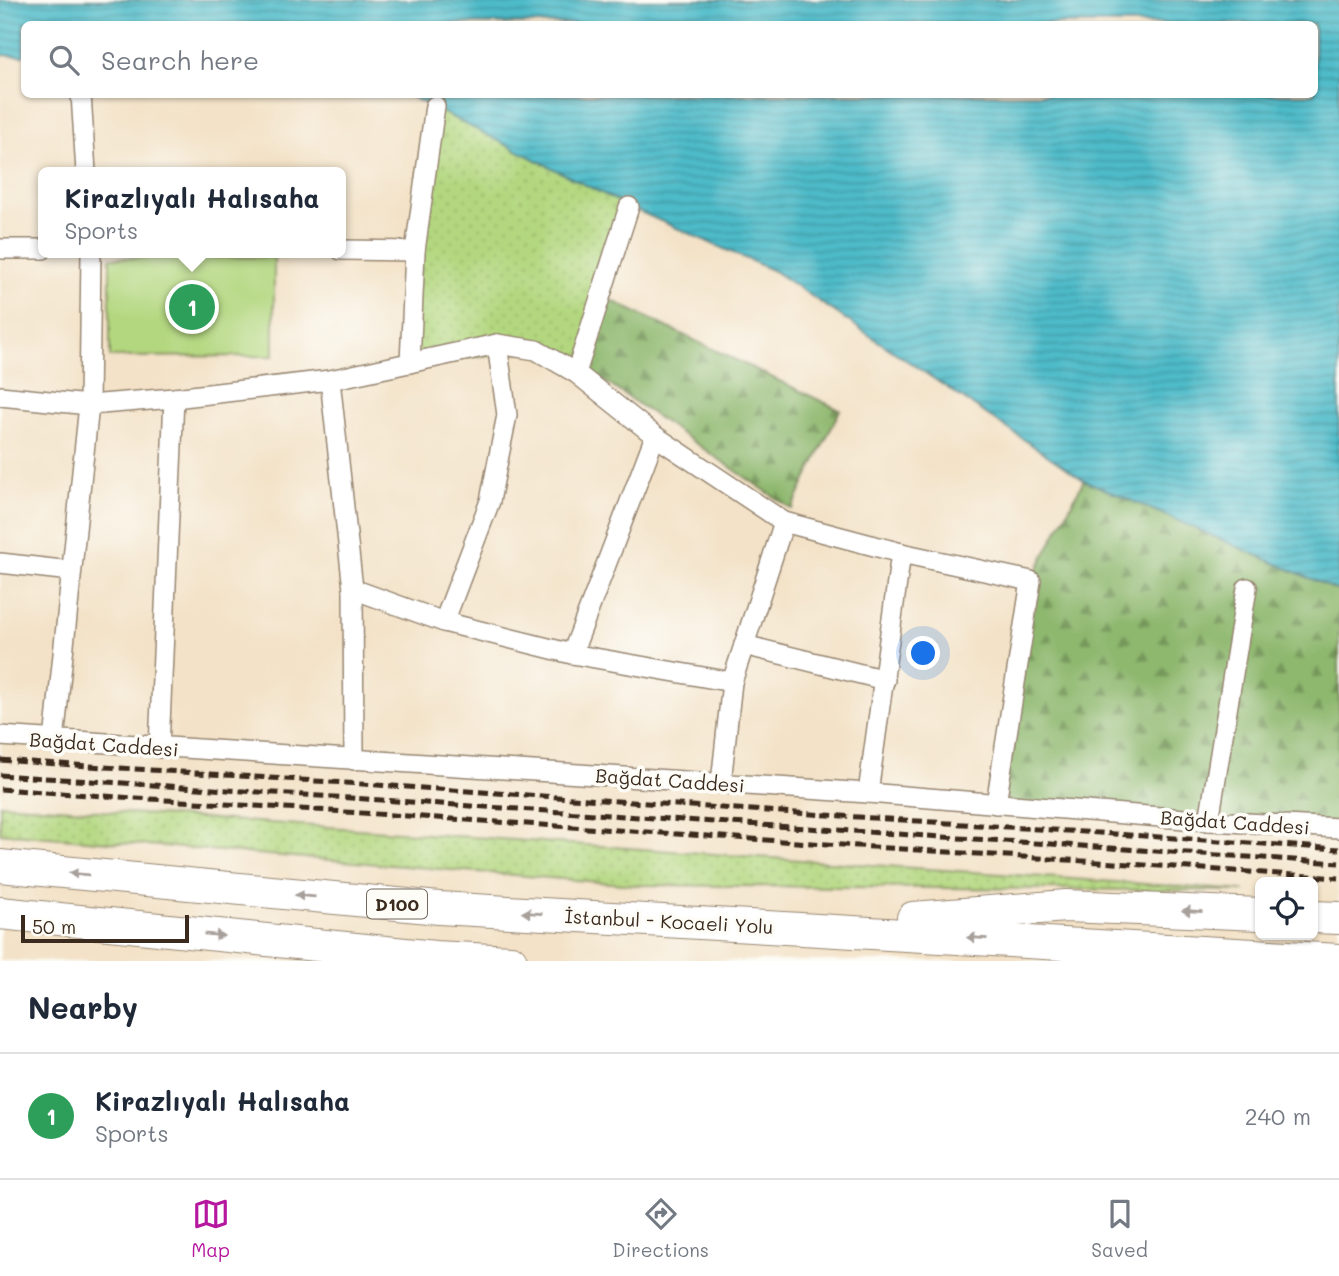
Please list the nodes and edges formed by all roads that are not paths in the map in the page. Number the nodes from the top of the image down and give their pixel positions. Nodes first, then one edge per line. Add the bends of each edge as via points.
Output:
1 (81, 98) edge
2 (435, 106) dead end
3 (86, 167) edge
4 (629, 207) dead end
5 (0, 249) edge
6 (38, 249) edge
7 (346, 250) edge
8 (415, 251) junction
9 (91, 258) edge
10 (497, 344) junction
11 (410, 363) junction
12 (576, 373) junction
13 (330, 380) junction
14 (0, 396) edge
15 (174, 398) junction
16 (89, 405) junction
17 (655, 436) junction
18 (784, 522) junction
19 (901, 553) junction
20 (0, 563) edge
21 (71, 571) junction
22 (1247, 588) dead end
23 (353, 589) junction
24 (444, 622) junction
25 (744, 645) junction
26 (572, 654) junction
27 (885, 680) junction
28 (732, 682) junction
29 (0, 736) edge
30 (54, 741) junction
31 (159, 748) junction
32 (354, 760) junction
33 (721, 783) junction
34 (868, 793) junction
35 (996, 804) junction
36 (1209, 821) junction
37 (1339, 828) edge
38 (0, 866) edge
39 (0, 913) edge
40 (1255, 914) edge
41 (1318, 917) edge
42 (1339, 918) edge
43 (796, 928) junction
44 (1339, 960) edge
45 (511, 961) edge

1 - 3 street
2 - 8 street
4 - 12 street
5 - 6 street
7 - 8 street
8 - 11 street
9 - 16 street
10 - 11 street
10 - 12 street via 536,350
10 - 24 street via 507,415 490,501
11 - 13 street
12 - 17 street
13 - 15 street
13 - 23 street
14 - 16 street
15 - 16 street
15 - 31 street
16 - 21 street
17 - 18 street
17 - 26 street
18 - 19 street
18 - 25 street
19 - 27 street
19 - 35 street via 1031,581
20 - 21 street
21 - 30 street
22 - 36 street
23 - 24 street
23 - 32 street
24 - 26 street
25 - 27 street
25 - 28 street
26 - 28 street
27 - 34 street
28 - 33 street
29 - 30 street, Bağdat Caddesi
30 - 31 street, Bağdat Caddesi
31 - 32 street, Bağdat Caddesi
32 - 33 street, Bağdat Caddesi
33 - 34 street, Bağdat Caddesi
34 - 35 street, Bağdat Caddesi
35 - 36 street, Bağdat Caddesi
36 - 37 street, Bağdat Caddesi
43 -> 38 highway, İstanbul - Kocaeli Yolu / D100 via 439,908
39 -> 45 highway
40 -> 43 highway via 1066,906
41 - 42 highway
44 -> 43 highway, İstanbul - Kocaeli Yolu / D100

